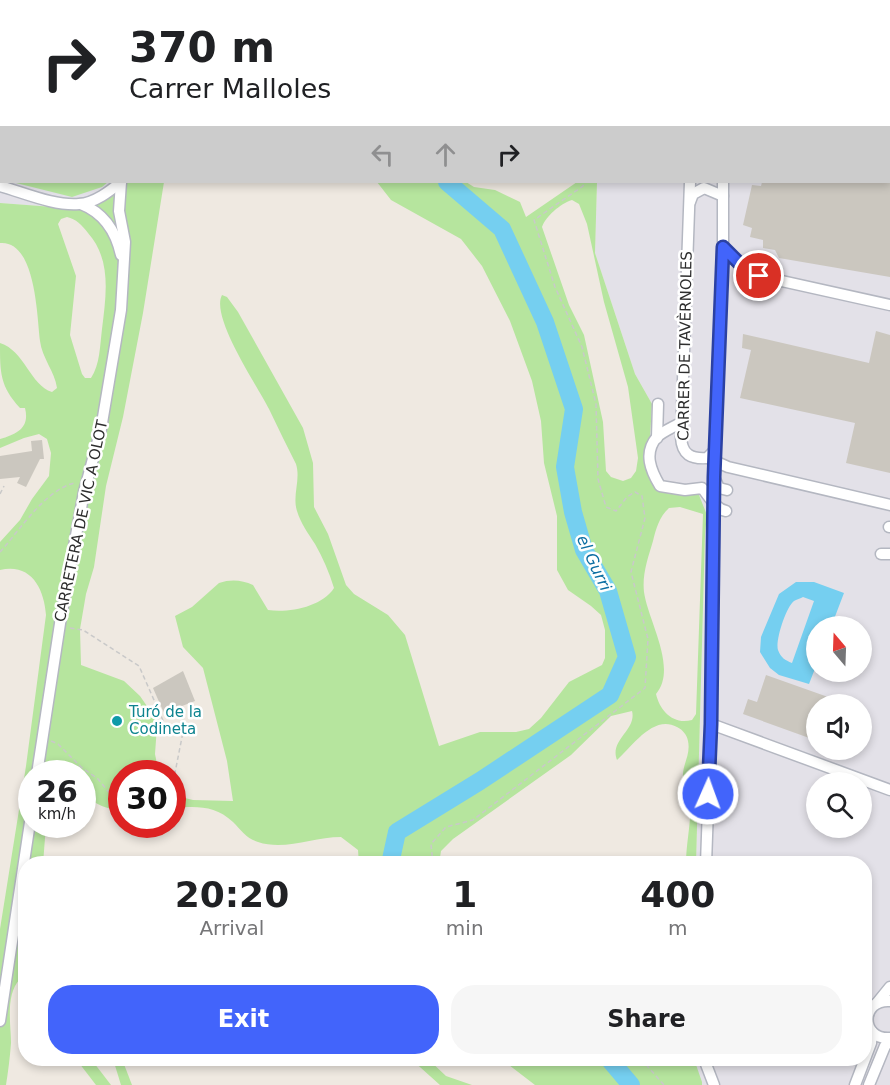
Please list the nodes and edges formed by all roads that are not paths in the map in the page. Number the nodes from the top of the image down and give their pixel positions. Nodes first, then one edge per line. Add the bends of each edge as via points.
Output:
1 (120, 183) edge
2 (121, 183) edge
3 (690, 183) edge
4 (723, 183) edge
5 (731, 183) edge
6 (0, 186) edge
7 (723, 196) junction
8 (81, 204) junction
9 (689, 204) junction
10 (723, 247) junction
11 (124, 267) junction
12 (890, 305) edge
13 (658, 404) dead end
14 (682, 422) junction
15 (657, 438) junction
16 (712, 456) junction
17 (714, 477) junction
18 (702, 488) junction
19 (727, 490) dead end
20 (713, 503) junction
21 (890, 505) edge
22 (726, 511) dead end
23 (711, 724) junction
24 (39, 760) edge
25 (890, 790) edge
26 (28, 838) edge
27 (25, 856) edge
28 (706, 856) edge
29 (18, 902) edge
30 (890, 987) edge
31 (890, 1001) edge
32 (872, 1005) edge
33 (872, 1006) edge
34 (0, 1021) edge
35 (872, 1032) edge
36 (890, 1040) edge
37 (706, 1066) edge
38 (862, 1066) edge
39 (714, 1085) edge
40 (855, 1085) edge
41 (870, 1085) edge

1 - 8 street
2 - 11 street, CARRETERA DE VIC A OLOT
3 - 9 street, CARRER DE TAVÈRNOLES
4 - 7 street
5 - 7 street
6 - 8 street via 57,202
7 - 9 street via 704,188 693,194
7 - 10 street
8 - 11 street, CARRETERA DE VIC A OLOT via 109,224
9 - 14 street, CARRER DE TAVÈRNOLES
10 - 12 street via 759,276
10 - 16 street
11 - 24 street, CARRETERA DE VIC A OLOT via 121,310 101,429 59,627
13 - 15 street
14 - 15 street
14 - 16 street, CARRER DE TAVÈRNOLES via 681,447 687,455 694,459
15 - 18 street via 649,453 651,470 660,486
16 - 17 street
16 - 21 street, CARRER DE TAVÈRNOLES via 728,467
17 - 18 street
17 - 19 street via 719,488
17 - 20 street
18 - 20 street
20 - 22 street
20 - 23 street
23 - 25 street
23 - 28 street
26 - 27 street
29 - 34 street
30 - 32 street
31 - 33 street
35 - 36 street
36 - 41 street
37 - 39 street
38 - 40 street

